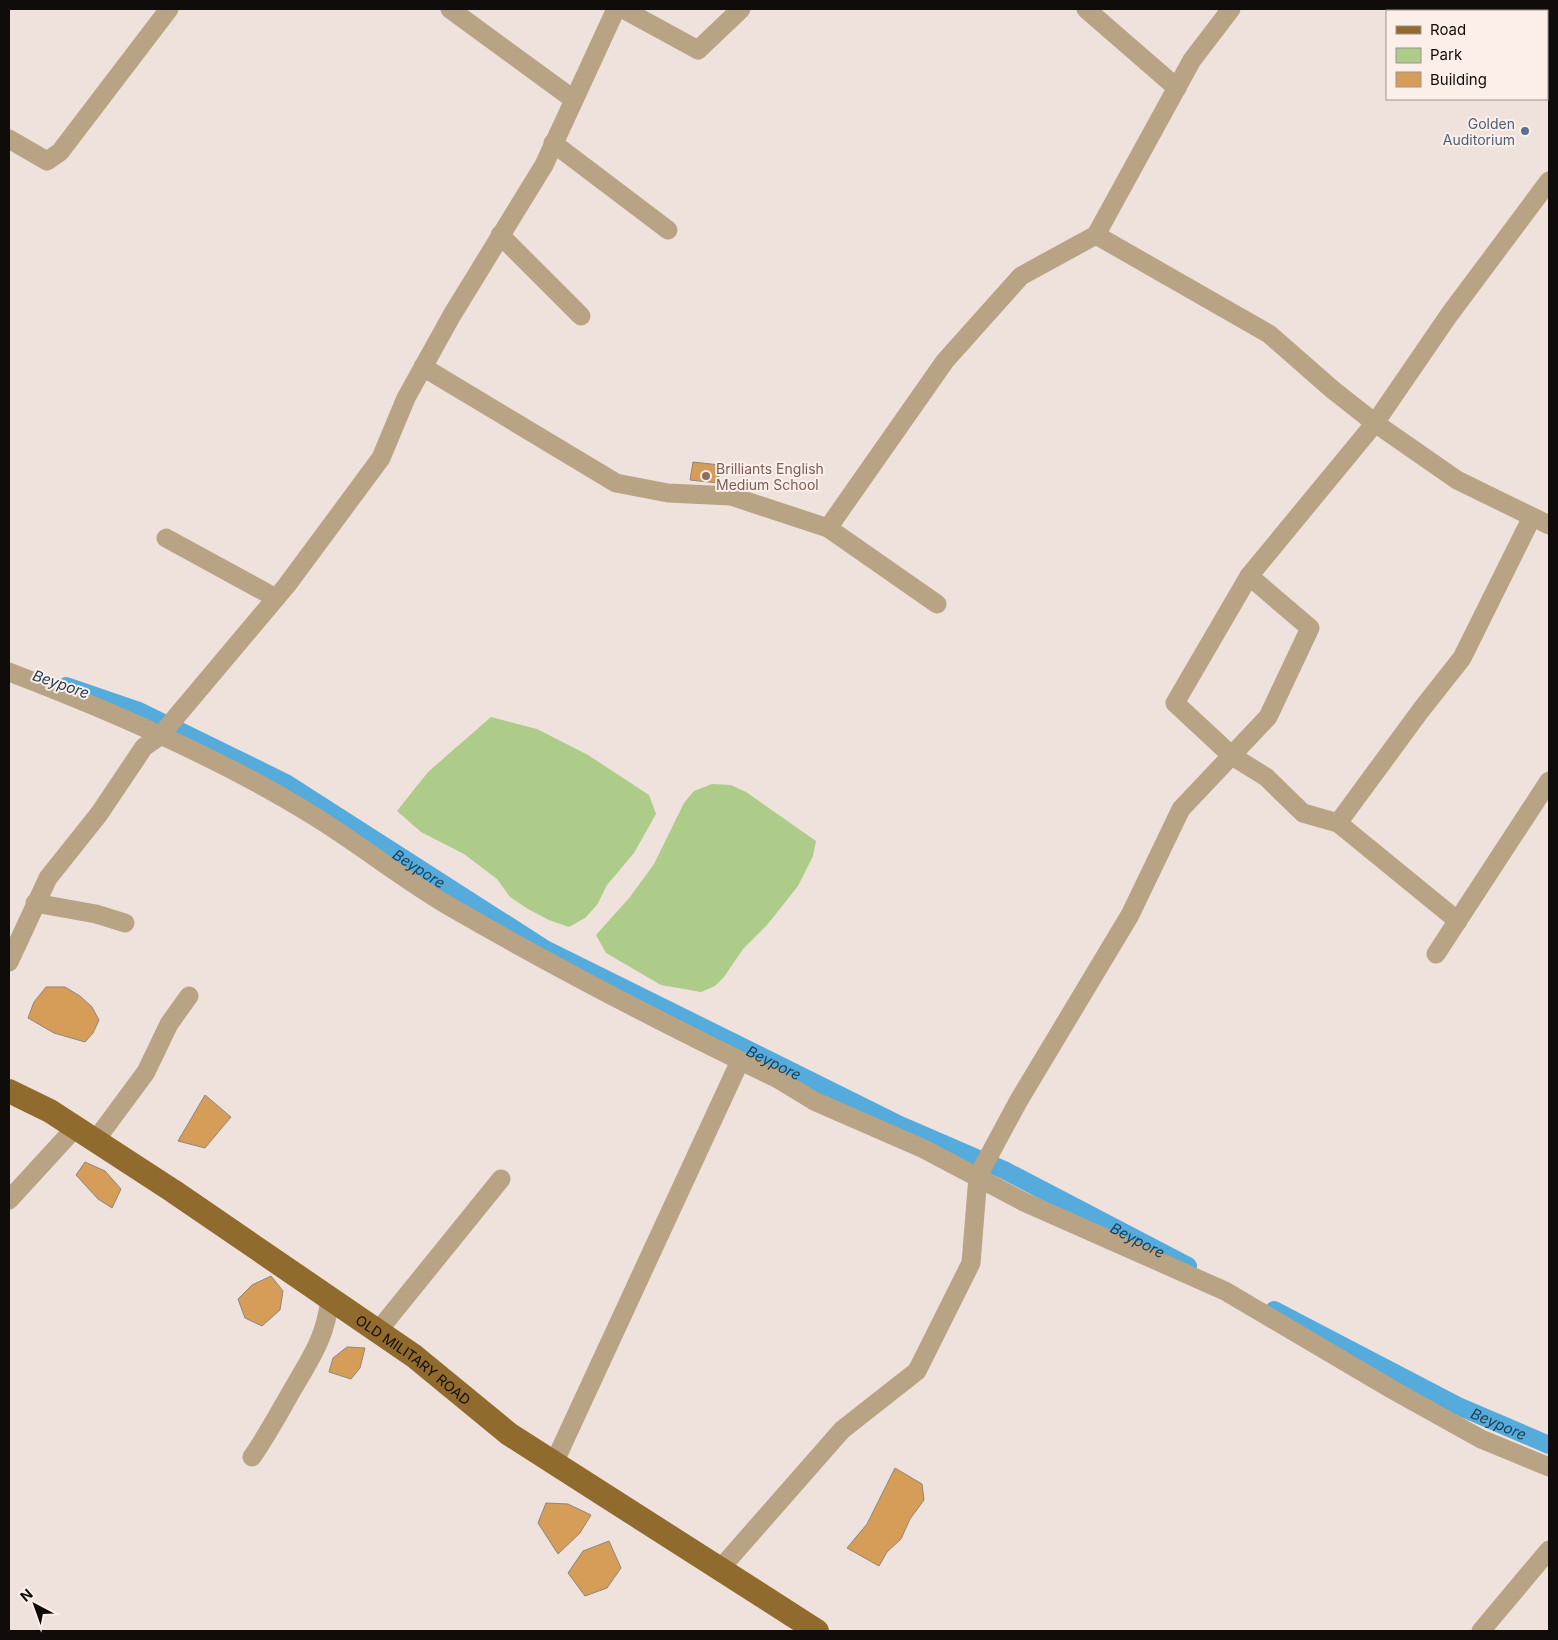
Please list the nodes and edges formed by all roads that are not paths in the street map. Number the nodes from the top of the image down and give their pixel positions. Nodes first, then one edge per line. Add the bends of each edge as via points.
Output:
1 (169, 9) edge
2 (450, 9) edge
3 (616, 9) edge
4 (624, 9) edge
5 (740, 9) edge
6 (1086, 9) edge
7 (1231, 9) edge
8 (1177, 88) junction
9 (572, 99) junction
10 (9, 139) edge
11 (553, 143) junction
12 (1549, 181) edge
13 (668, 230) dead end
14 (500, 235) junction
15 (1096, 235) junction
16 (581, 316) dead end
17 (424, 367) junction
18 (1375, 423) junction
19 (1532, 516) junction
20 (1549, 525) edge
21 (828, 528) junction
22 (166, 538) dead end
23 (1249, 576) junction
24 (276, 598) junction
25 (937, 604) dead end
26 (9, 672) edge
27 (160, 736) junction
28 (1232, 756) junction
29 (1549, 781) edge
30 (1338, 823) junction
31 (35, 903) junction
32 (1458, 921) junction
33 (125, 923) dead end
34 (1436, 954) dead end
35 (9, 962) edge
36 (189, 996) dead end
37 (740, 1060) junction
38 (9, 1092) edge
39 (75, 1128) junction
40 (95, 1141) junction
41 (978, 1176) junction
42 (501, 1179) dead end
43 (9, 1200) edge
44 (330, 1298) junction
45 (378, 1332) junction
46 (252, 1457) dead end
47 (554, 1463) junction
48 (1549, 1466) edge
49 (1549, 1550) edge
50 (720, 1569) junction
51 (818, 1631) edge
52 (1481, 1631) edge

1 - 10 street via 60,152 47,161
2 - 9 street
3 - 9 street
4 - 5 street via 698,50
6 - 8 street
7 - 8 street via 1192,60
8 - 15 street
9 - 11 street
11 - 13 street
11 - 14 street via 544,165
12 - 18 street via 1449,315
14 - 16 street
14 - 17 street
15 - 18 street via 1268,334
15 - 21 street via 1021,276 945,361
17 - 21 street via 616,483 668,493 731,496
17 - 24 street via 406,398 381,458
18 - 19 street via 1457,480
18 - 23 street
19 - 20 street
19 - 30 street via 1462,658
21 - 25 street
22 - 24 street
23 - 28 street via 1175,703
23 - 28 street via 1310,628 1268,717
24 - 27 street
26 - 27 street
27 - 31 street via 144,747 48,878
27 - 37 street via 243,775 317,818 445,904 551,965
28 - 30 street via 1266,777 1303,813
28 - 41 street via 1181,809 1130,915 1018,1100
29 - 32 street
30 - 32 street
31 - 33 street
31 - 35 street
32 - 34 street
36 - 40 street via 169,1024 146,1072
37 - 41 street via 814,1101
37 - 47 street
38 - 39 main road, OLD MILITARY ROAD via 50,1111
39 - 40 main road, OLD MILITARY ROAD
39 - 43 street
40 - 44 main road, OLD MILITARY ROAD
41 - 48 street via 1024,1202 1225,1291 1481,1439
41 - 50 street via 971,1263 917,1371 842,1430
42 - 45 street
44 - 45 main road, OLD MILITARY ROAD
44 - 46 street via 328,1319 319,1344 283,1410
45 - 47 main road, OLD MILITARY ROAD via 414,1356 509,1434
47 - 50 main road, OLD MILITARY ROAD
49 - 52 street
50 - 51 main road, OLD MILITARY ROAD

